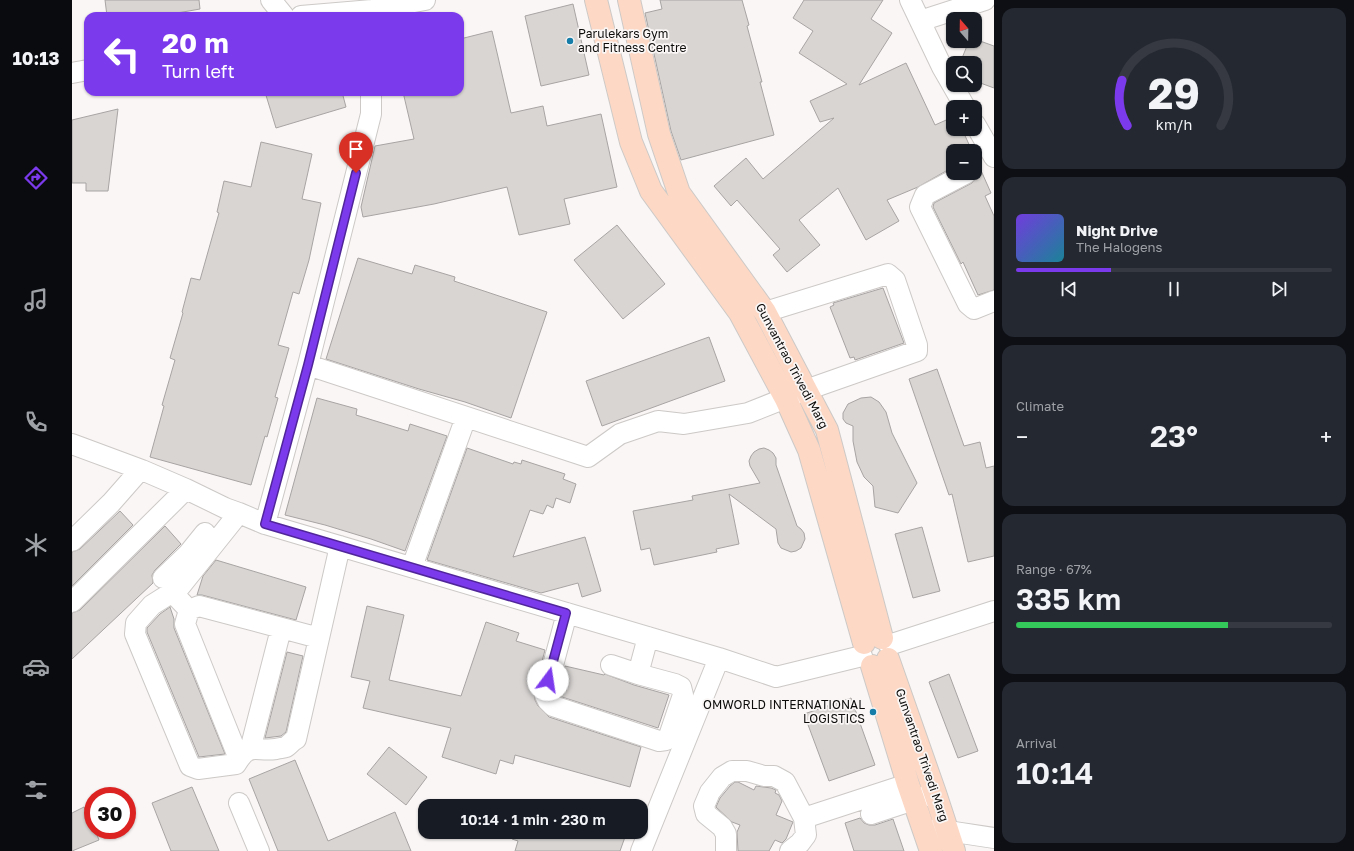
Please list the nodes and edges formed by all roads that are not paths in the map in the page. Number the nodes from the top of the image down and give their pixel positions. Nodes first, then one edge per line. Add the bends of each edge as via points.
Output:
1 (272, 0) edge
2 (425, 0) edge
3 (596, 0) edge
4 (629, 0) edge
5 (910, 0) edge
6 (985, 0) edge
7 (281, 12) edge
8 (376, 12) edge
9 (920, 21) junction
10 (84, 71) edge
11 (72, 73) edge
12 (371, 96) edge
13 (961, 100) edge
14 (982, 136) edge
15 (994, 158) edge
16 (982, 165) edge
17 (953, 180) edge
18 (670, 199) junction
19 (733, 287) junction
20 (994, 301) edge
21 (765, 312) junction
22 (308, 365) junction
23 (806, 390) junction
24 (786, 399) junction
25 (466, 417) junction
26 (72, 444) edge
27 (140, 470) junction
28 (186, 489) junction
29 (232, 510) junction
30 (265, 524) junction
31 (72, 541) edge
32 (340, 546) junction
33 (412, 567) junction
34 (167, 585) junction
35 (72, 602) edge
36 (189, 610) junction
37 (994, 611) edge
38 (566, 613) junction
39 (281, 629) junction
40 (648, 637) junction
41 (319, 638) junction
42 (876, 651) junction
43 (719, 658) junction
44 (611, 666) dead end
45 (638, 674) junction
46 (245, 754) junction
47 (910, 792) junction
48 (935, 792) junction
49 (239, 803) dead end
50 (871, 814) dead end
51 (804, 818) junction
52 (924, 830) junction
53 (994, 838) edge
54 (951, 841) edge
55 (259, 851) edge
56 (641, 851) edge
57 (726, 851) edge
58 (790, 851) edge
59 (931, 851) edge

1 - 7 street
2 - 8 street
3 - 18 street via 631,142 651,191
4 - 18 street, Gunvantrao Trivedi Marg via 659,134
5 - 9 street
6 - 9 street
9 - 13 street
10 - 11 street
12 - 22 street via 371,114
14 - 15 street
15 - 16 street
17 - 20 street via 924,195 920,207 968,304 974,309
18 - 19 street, Gunvantrao Trivedi Marg
19 - 21 street, Gunvantrao Trivedi Marg
19 - 24 street via 740,313
21 - 23 street, Gunvantrao Trivedi Marg
21 - 23 street via 888,274 896,280 918,345 917,350
22 - 25 street
22 - 30 street
23 - 24 street
23 - 42 street, Gunvantrao Trivedi Marg via 827,430
24 - 25 street via 748,413 684,424 658,421 620,434 588,457
24 - 42 street via 809,450
25 - 33 street
26 - 27 street
27 - 28 street
27 - 31 street
28 - 29 street
28 - 35 street
29 - 30 street
29 - 34 street via 179,588
30 - 32 street
32 - 33 street
32 - 41 street
33 - 38 street
34 - 36 street
34 - 46 street via 136,623 135,634 190,766 198,769 236,764
36 - 39 street via 199,606
36 - 46 street via 185,624
37 - 42 street
38 - 40 street
38 - 45 street via 545,694 553,706 659,741 666,740 683,695 681,687
39 - 41 street
39 - 46 street
40 - 43 street
40 - 45 street
41 - 46 street via 296,739 285,747 268,750 254,748
42 - 43 street via 776,677
42 - 47 street
42 - 48 street, Gunvantrao Trivedi Marg
43 - 56 street
44 - 45 street
47 - 48 street
47 - 50 street
47 - 51 street
47 - 52 street
48 - 54 street, Gunvantrao Trivedi Marg
49 - 55 street
51 - 57 street via 781,779 748,771 732,771 722,777 710,792 704,806 706,814 722,827 726,834
51 - 58 street via 806,835
52 - 54 street
52 - 59 street
53 - 54 street

